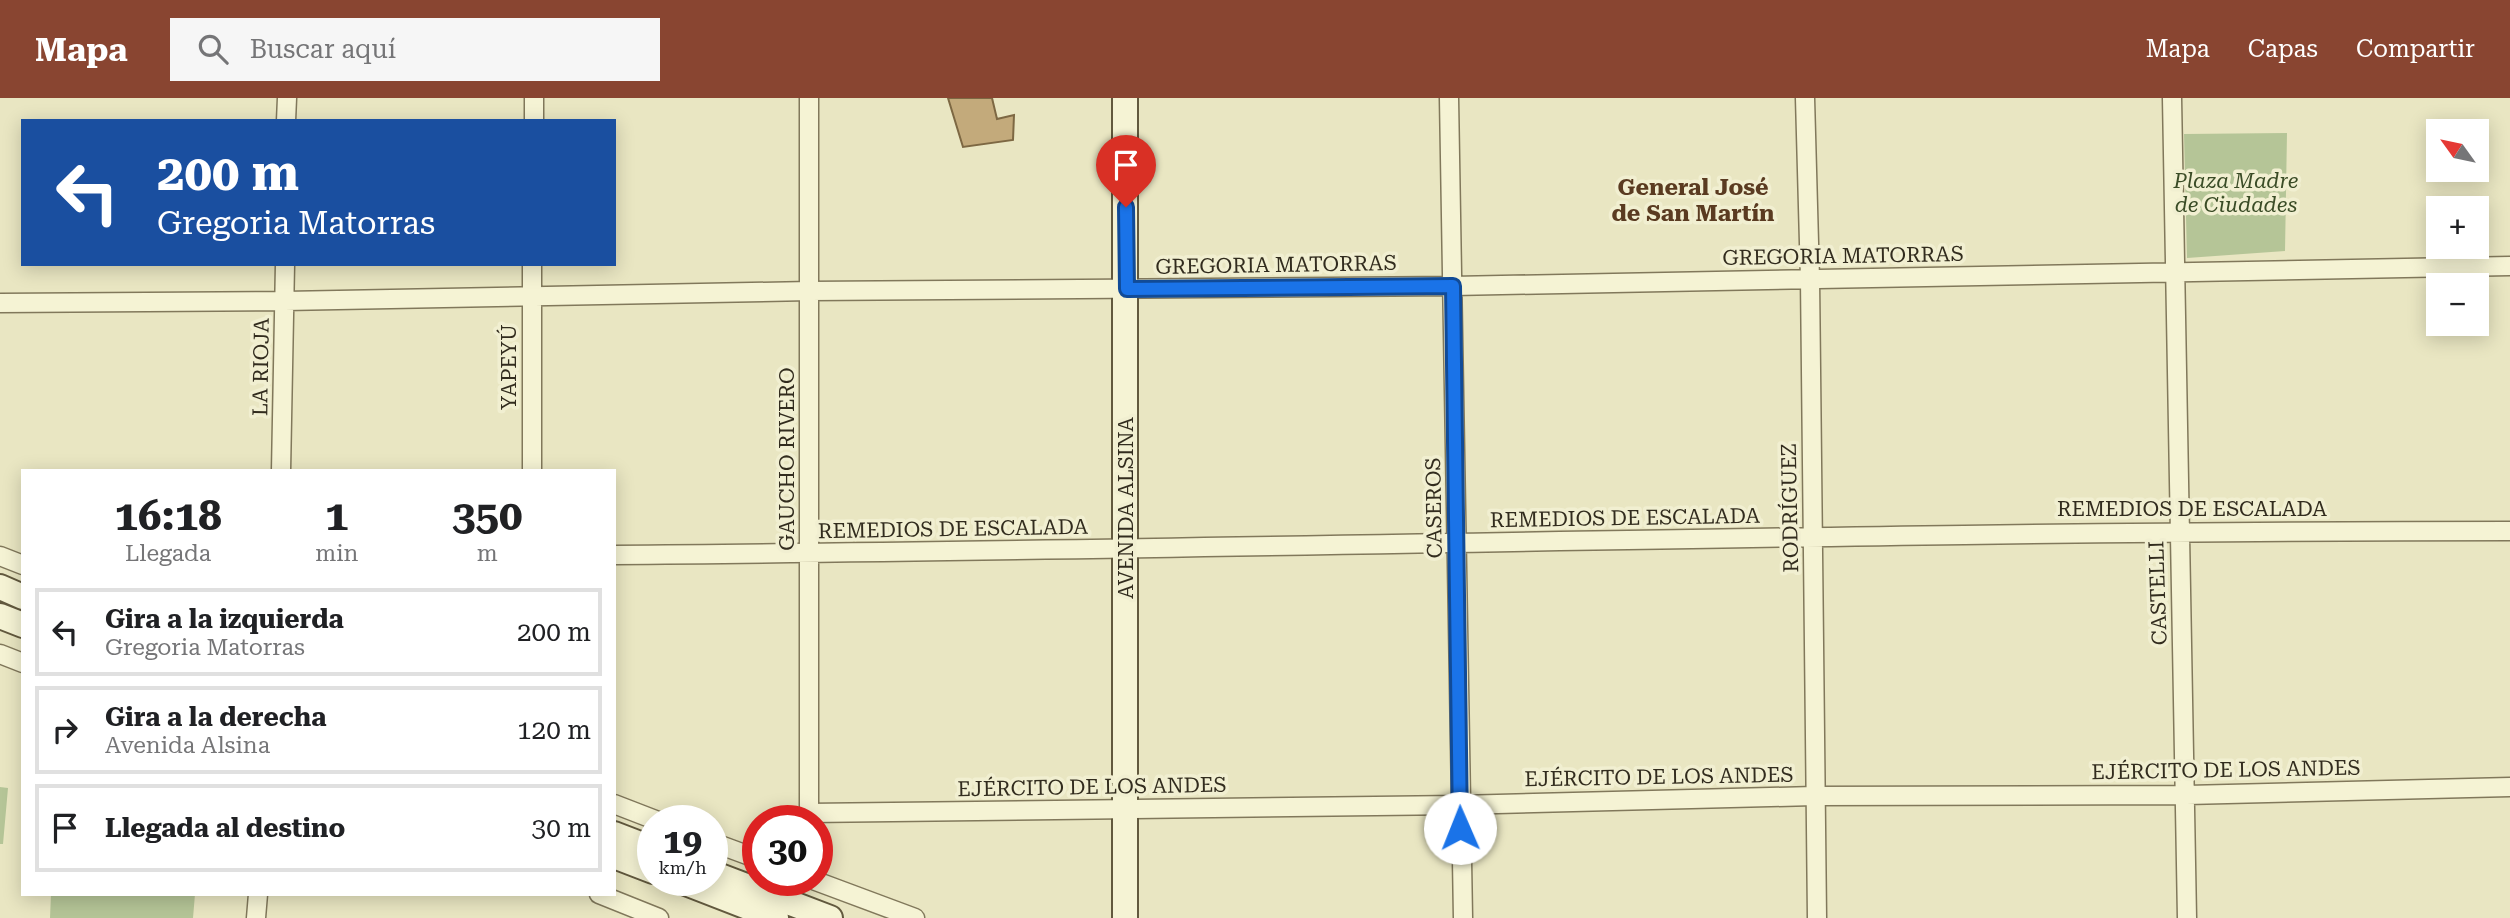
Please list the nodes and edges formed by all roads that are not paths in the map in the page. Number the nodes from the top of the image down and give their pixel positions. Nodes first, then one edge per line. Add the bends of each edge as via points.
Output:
1 (286, 98) edge
2 (534, 98) edge
3 (809, 98) edge
4 (1125, 98) edge
5 (1449, 98) edge
6 (1805, 98) edge
7 (2172, 98) edge
8 (286, 119) edge
9 (534, 119) edge
10 (285, 266) edge
11 (532, 266) edge
12 (2510, 266) edge
13 (2175, 272) junction
14 (1810, 279) junction
15 (1453, 286) junction
16 (1127, 289) junction
17 (810, 290) junction
18 (532, 295) junction
19 (285, 301) junction
20 (0, 303) edge
21 (282, 469) edge
22 (532, 469) edge
23 (2179, 531) junction
24 (2510, 531) edge
25 (1813, 536) junction
26 (1457, 544) junction
27 (1126, 549) junction
28 (809, 554) junction
29 (616, 555) edge
30 (0, 556) edge
31 (21, 564) edge
32 (0, 587) edge
33 (21, 596) edge
34 (0, 616) edge
35 (21, 624) edge
36 (0, 654) edge
37 (21, 662) edge
38 (2510, 787) edge
39 (2187, 795) junction
40 (1814, 796) junction
41 (616, 805) edge
42 (809, 805) edge
43 (1459, 805) junction
44 (1125, 810) junction
45 (637, 813) edge
46 (833, 816) edge
47 (616, 835) edge
48 (637, 843) edge
49 (616, 857) edge
50 (637, 865) edge
51 (728, 879) edge
52 (833, 887) edge
53 (258, 896) edge
54 (604, 896) edge
55 (719, 896) edge
56 (256, 918) edge
57 (659, 918) edge
58 (776, 918) edge
59 (830, 918) edge
60 (915, 918) edge
61 (1125, 918) edge
62 (1462, 918) edge
63 (1817, 918) edge
64 (2187, 918) edge

1 - 8 street
2 - 9 street
3 - 17 street, GAUCHO RIVERO
4 - 16 main road, AVENIDA ALSINA
5 - 15 street, CASEROS
6 - 14 street, RODRÍGUEZ
7 - 13 street, CASTELLI
10 - 19 street, LA RIOJA
11 - 18 street, YAPEYÚ
12 - 13 street, GREGORIA MATORRAS
13 - 14 street, GREGORIA MATORRAS
13 - 23 street, CASTELLI
14 - 15 street, GREGORIA MATORRAS
14 - 25 street, RODRÍGUEZ
15 - 16 street, GREGORIA MATORRAS
15 - 26 street, CASEROS
16 - 17 street, GREGORIA MATORRAS
16 - 27 main road, AVENIDA ALSINA
17 - 18 street, GREGORIA MATORRAS
17 - 28 street, GAUCHO RIVERO
18 - 19 street, GREGORIA MATORRAS
18 - 22 street, YAPEYÚ
19 - 20 street, GREGORIA MATORRAS
19 - 21 street, LA RIOJA
23 - 24 street, REMEDIOS DE ESCALADA
23 - 25 street, REMEDIOS DE ESCALADA
23 - 39 street, CASTELLI
25 - 26 street, REMEDIOS DE ESCALADA
25 - 40 street, RODRÍGUEZ
26 - 27 street, REMEDIOS DE ESCALADA
26 - 43 street, CASEROS
27 - 28 street, REMEDIOS DE ESCALADA
27 - 44 main road, AVENIDA ALSINA
28 - 29 street, REMEDIOS DE ESCALADA
28 - 42 street, GAUCHO RIVERO
30 - 31 street
32 - 33 main road
34 - 35 main road
36 - 37 street
38 - 39 street, EJÉRCITO DE LOS ANDES
39 - 40 street, EJÉRCITO DE LOS ANDES
39 - 64 street, CASTELLI
40 - 43 street, EJÉRCITO DE LOS ANDES
40 - 63 street, RODRÍGUEZ
41 - 45 street
43 - 44 street, EJÉRCITO DE LOS ANDES
43 - 62 street, CASEROS
44 - 46 street, EJÉRCITO DE LOS ANDES
44 - 61 main road, AVENIDA ALSINA
47 - 48 main road
49 - 50 main road
51 - 59 main road
52 - 60 street
53 - 56 street
54 - 57 street
55 - 58 main road

